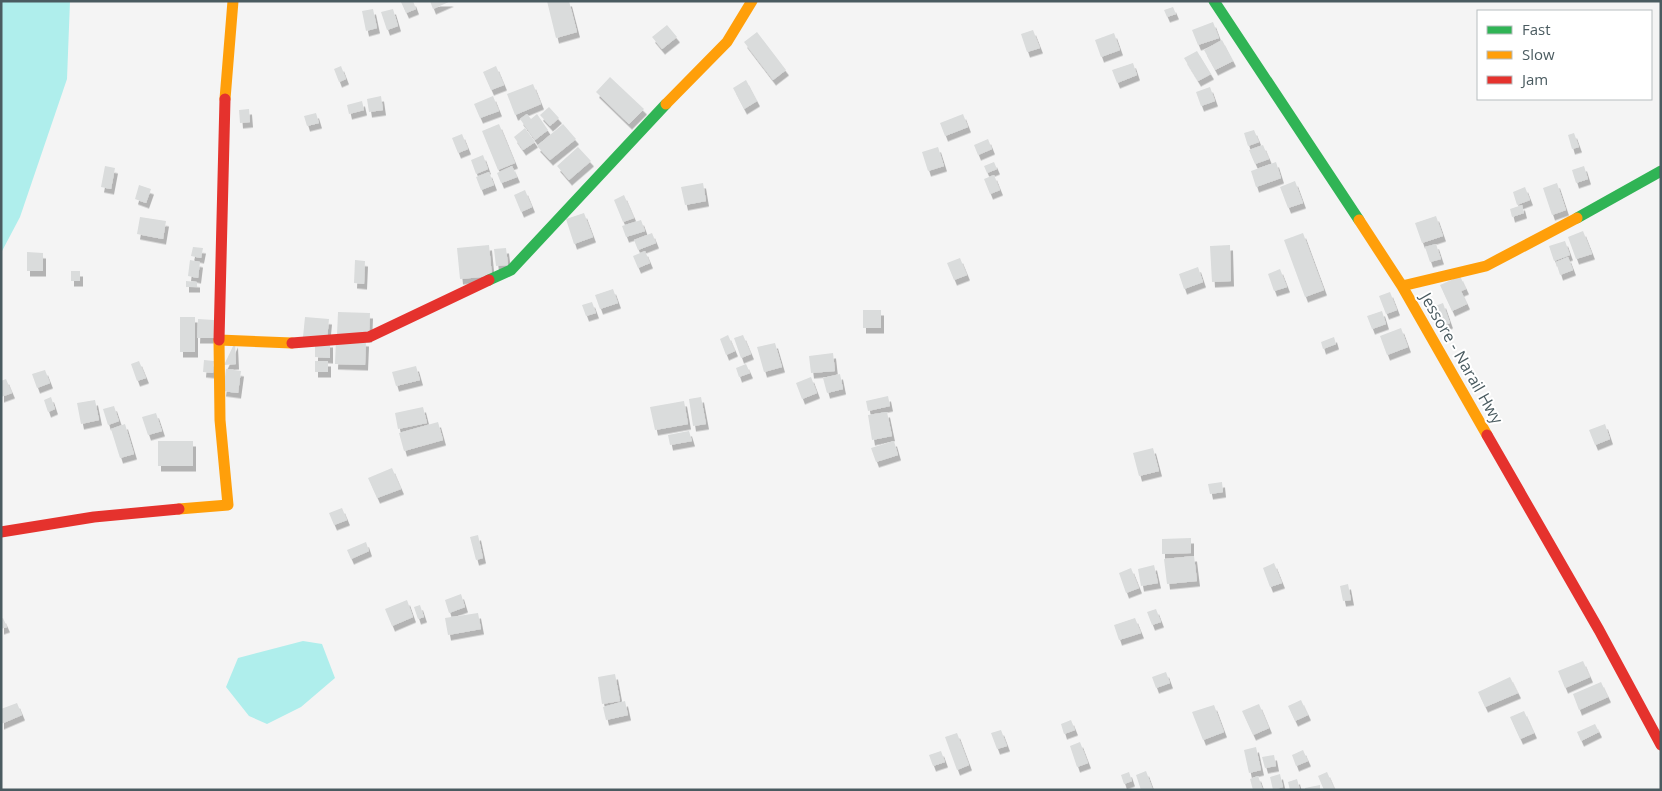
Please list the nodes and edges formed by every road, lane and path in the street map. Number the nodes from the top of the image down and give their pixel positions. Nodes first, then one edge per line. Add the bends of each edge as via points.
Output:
1 (233, 1) edge
2 (752, 1) edge
3 (1214, 1) edge
4 (1661, 171) edge
5 (1402, 286) junction
6 (219, 340) junction
7 (1, 532) edge
8 (1661, 745) edge

1 - 6 main road via 226,78
2 - 6 main road via 727,42 632,138 511,270 369,337 286,343
3 - 5 main road, Jessore - Narail Hwy
4 - 5 main road via 1486,266
5 - 8 main road, Jessore - Narail Hwy via 1599,630
6 - 7 main road via 220,420 228,505 94,517

